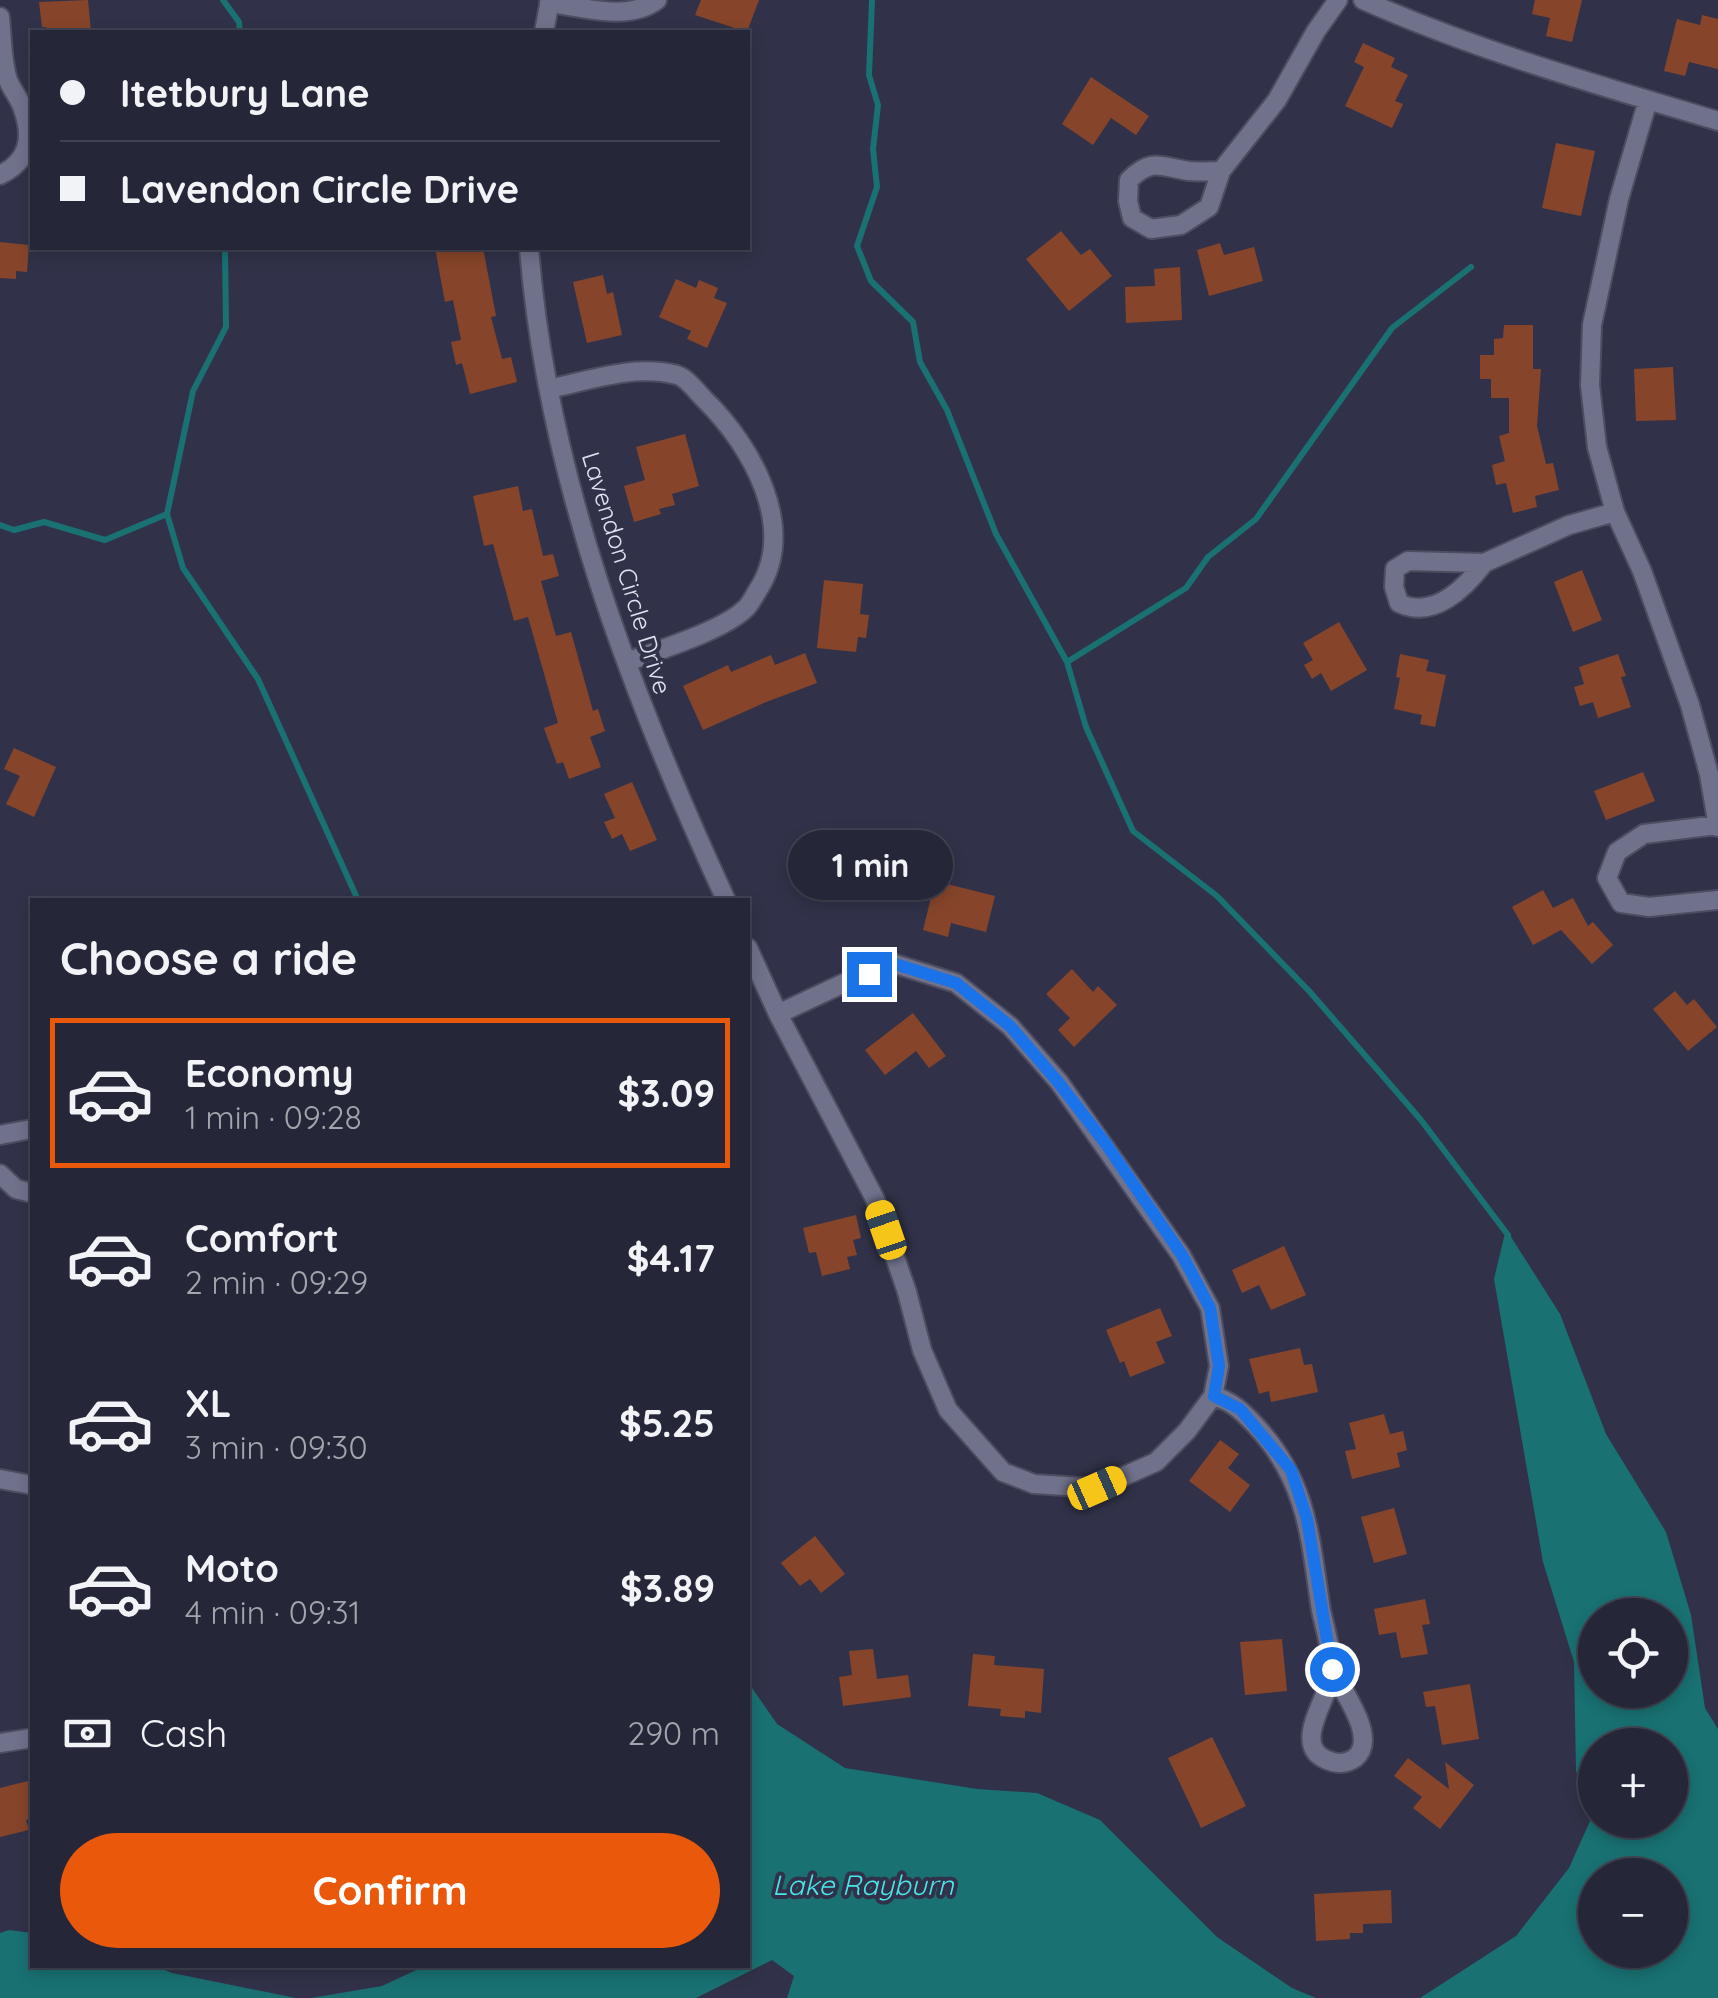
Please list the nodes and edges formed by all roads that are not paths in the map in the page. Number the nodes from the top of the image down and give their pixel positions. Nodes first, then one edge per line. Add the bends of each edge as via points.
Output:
1 (657, 0) edge
2 (1338, 0) edge
3 (1363, 0) edge
4 (550, 1) edge
5 (0, 16) edge
6 (544, 30) edge
7 (4, 82) edge
8 (1648, 100) junction
9 (1718, 121) edge
10 (1221, 171) junction
11 (0, 175) edge
12 (529, 250) edge
13 (549, 390) junction
14 (1615, 512) junction
15 (1484, 563) junction
16 (627, 662) junction
17 (1718, 826) edge
18 (725, 898) edge
19 (1718, 900) edge
20 (750, 952) edge
21 (778, 1014) junction
22 (30, 1128) edge
23 (0, 1135) edge
24 (0, 1174) edge
25 (30, 1192) edge
26 (1214, 1396) junction
27 (0, 1479) edge
28 (30, 1484) edge
29 (1332, 1669) junction
30 (30, 1738) edge
31 (0, 1742) edge

1 - 4 street via 630,12
2 - 10 street via 1277,100
3 - 8 street via 1559,75
4 - 6 street
5 - 7 street
7 - 11 street via 23,109 26,144 15,168
8 - 9 street
8 - 14 street via 1618,199 1592,325 1597,447
10 - 10 street via 1157,164 1140,169 1129,180 1132,218 1151,228 1181,225 1208,207
12 - 13 street, Lavendon Circle Drive
13 - 16 street, Lavendon Circle Drive via 576,504
13 - 16 street via 633,370 681,376 715,410 767,493 772,550 766,577 745,610
14 - 15 street
14 - 17 street via 1690,705
15 - 15 street via 1408,561 1396,569 1399,602 1411,609 1432,606 1468,583
16 - 18 street, Lavendon Circle Drive
17 - 19 street via 1644,834 1617,852 1607,878 1621,904
20 - 21 street
21 - 26 street via 895,964 956,983 1010,1026 1106,1144 1182,1255 1210,1308 1219,1366
21 - 26 street via 875,1199 948,1410 1003,1472 1034,1484 1097,1488 1156,1462
22 - 23 street
24 - 25 street
26 - 29 street via 1240,1409 1291,1470 1307,1519
27 - 28 street
29 - 29 street via 1312,1740 1324,1758 1348,1762 1364,1741
30 - 31 street

